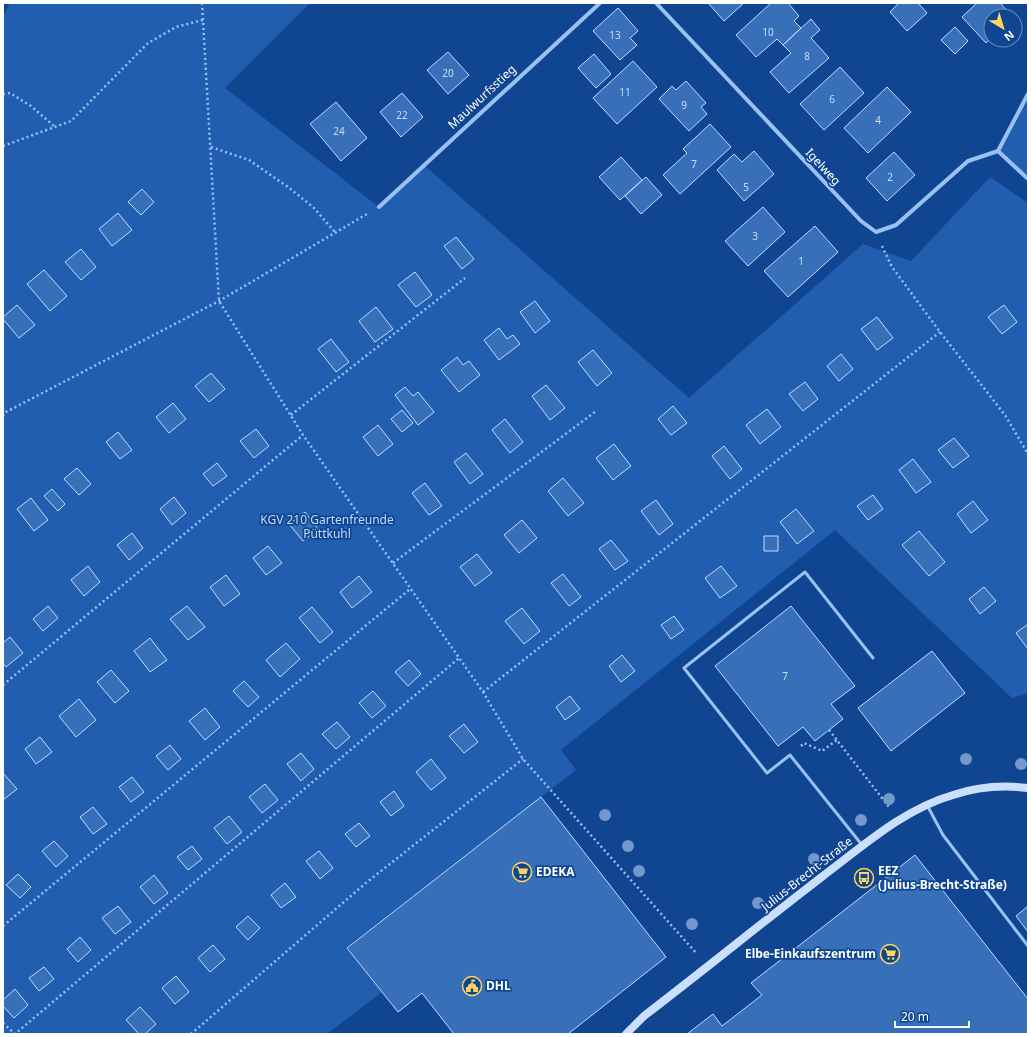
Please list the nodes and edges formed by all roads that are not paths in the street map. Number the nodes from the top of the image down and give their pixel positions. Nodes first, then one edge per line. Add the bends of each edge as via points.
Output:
1 (600, 3) edge
2 (656, 3) edge
3 (1028, 94) edge
4 (998, 151) junction
5 (1028, 179) edge
6 (379, 207) road end
7 (873, 658) dead end
8 (1028, 788) edge
9 (926, 806) junction
10 (862, 846) junction
11 (1028, 946) edge
12 (626, 1034) edge

1 - 6 street, Maulwurfsstieg
2 - 4 street, Igelweg via 861,221 876,232 896,225 968,161
3 - 4 street
4 - 5 street
7 - 10 lane via 805,572 684,668 767,773 790,755
8 - 9 street, Julius-Brecht-Straße via 1000,787 975,790 953,794
9 - 10 street, Julius-Brecht-Straße via 899,820
9 - 11 lane via 943,835
10 - 12 street, Julius-Brecht-Straße via 644,1016

